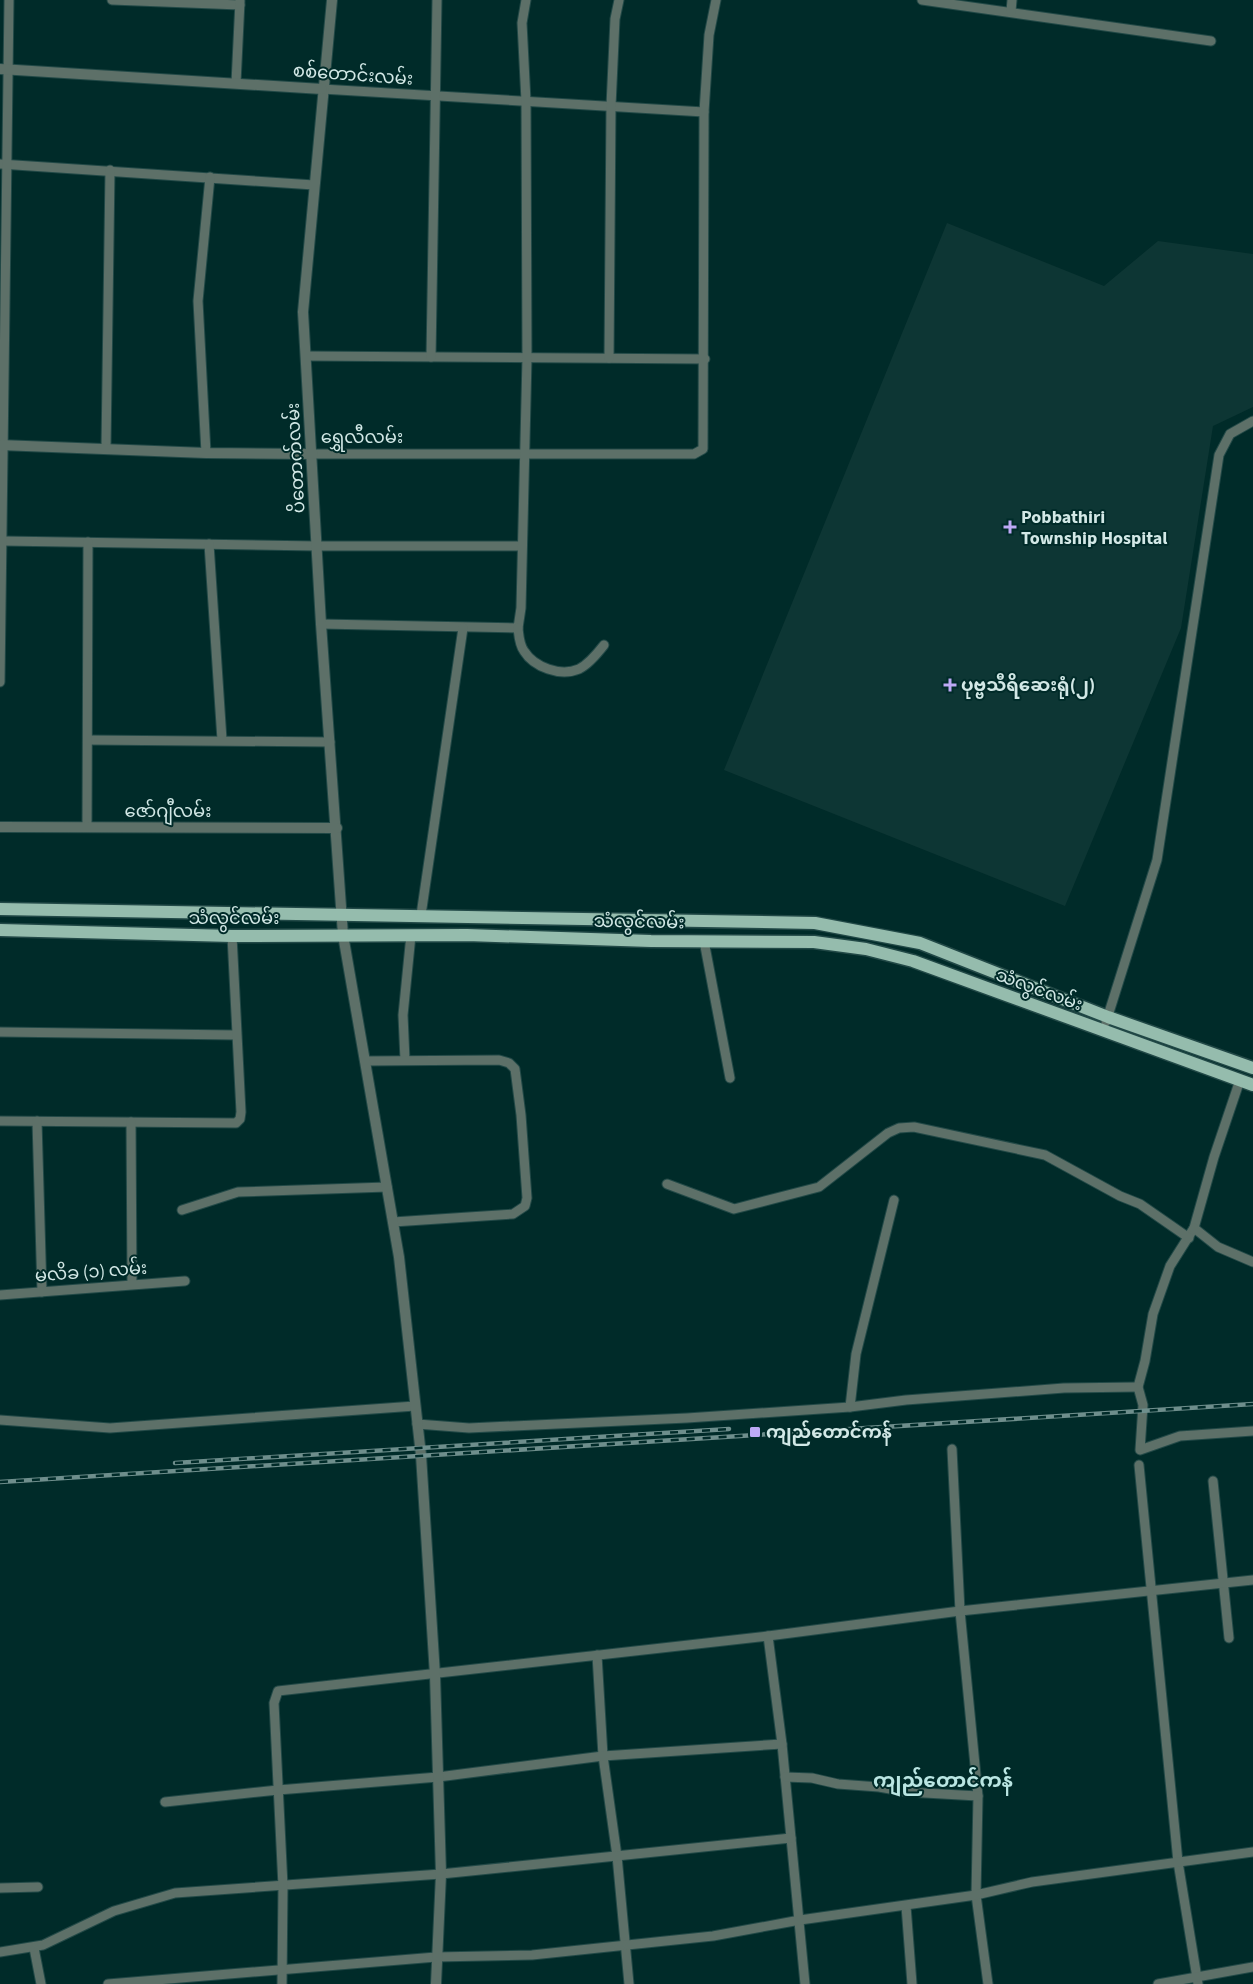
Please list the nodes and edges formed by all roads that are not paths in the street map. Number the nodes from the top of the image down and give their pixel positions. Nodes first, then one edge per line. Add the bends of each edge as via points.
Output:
1 (9, 0) edge
2 (112, 0) edge
3 (332, 0) edge
4 (437, 0) edge
5 (526, 0) edge
6 (619, 0) edge
7 (716, 0) edge
8 (922, 0) edge
9 (1012, 0) edge
10 (240, 2) edge
11 (1011, 11) junction
12 (1211, 41) dead end
13 (4, 69) edge
14 (236, 83) junction
15 (322, 89) junction
16 (434, 96) junction
17 (526, 101) junction
18 (611, 106) junction
19 (704, 112) junction
20 (3, 164) edge
21 (110, 170) junction
22 (210, 178) junction
23 (314, 185) junction
24 (306, 356) junction
25 (431, 357) junction
26 (527, 358) junction
27 (609, 358) junction
28 (704, 359) junction
29 (1253, 421) edge
30 (2, 446) edge
31 (106, 448) junction
32 (206, 453) junction
33 (313, 454) junction
34 (526, 454) junction
35 (3, 541) junction
36 (88, 542) junction
37 (209, 544) junction
38 (317, 546) junction
39 (522, 546) junction
40 (321, 624) junction
41 (464, 628) junction
42 (518, 628) junction
43 (604, 645) dead end
44 (0, 682) edge
45 (88, 740) junction
46 (222, 740) junction
47 (330, 742) junction
48 (0, 827) edge
49 (87, 827) junction
50 (336, 828) junction
51 (0, 909) edge
52 (342, 914) junction
53 (421, 915) junction
54 (0, 930) edge
55 (343, 935) junction
56 (411, 935) junction
57 (232, 936) junction
58 (704, 941) junction
59 (1108, 1017) junction
60 (0, 1032) edge
61 (1102, 1032) junction
62 (236, 1035) junction
63 (405, 1060) junction
64 (366, 1061) junction
65 (1253, 1068) edge
66 (730, 1078) dead end
67 (1240, 1080) junction
68 (1253, 1085) edge
69 (0, 1121) edge
70 (37, 1121) junction
71 (132, 1122) junction
72 (667, 1184) dead end
73 (387, 1186) junction
74 (894, 1200) dead end
75 (182, 1210) dead end
76 (393, 1222) junction
77 (1194, 1228) junction
78 (1189, 1238) junction
79 (1253, 1262) edge
80 (186, 1281) dead end
81 (132, 1284) junction
82 (42, 1292) junction
83 (0, 1295) edge
84 (1138, 1387) junction
85 (415, 1406) junction
86 (850, 1407) junction
87 (0, 1420) edge
88 (417, 1424) junction
89 (1253, 1430) edge
90 (952, 1449) dead end
91 (1139, 1465) dead end
92 (1213, 1481) dead end
93 (1253, 1580) edge
94 (1224, 1583) junction
95 (1151, 1591) junction
96 (960, 1611) junction
97 (768, 1636) junction
98 (1229, 1638) dead end
99 (597, 1655) junction
100 (435, 1675) junction
101 (782, 1744) junction
102 (603, 1756) junction
103 (438, 1777) junction
104 (785, 1777) junction
105 (278, 1790) junction
106 (978, 1796) junction
107 (165, 1802) dead end
108 (791, 1838) junction
109 (1253, 1852) edge
110 (617, 1856) junction
111 (1178, 1862) junction
112 (442, 1874) junction
113 (38, 1886) dead end
114 (283, 1886) junction
115 (0, 1888) edge
116 (976, 1895) junction
117 (906, 1906) junction
118 (800, 1920) junction
119 (626, 1945) junction
120 (34, 1948) junction
121 (0, 1952) edge
122 (436, 1958) junction
123 (1253, 1967) edge
124 (282, 1968) junction
125 (1198, 1980) edge
126 (41, 1984) edge
127 (108, 1984) edge
128 (282, 1984) edge
129 (436, 1984) edge
130 (629, 1984) edge
131 (805, 1984) edge
132 (912, 1984) edge
133 (988, 1984) edge
134 (1158, 1984) edge

1 - 13 street
2 - 10 street
3 - 15 street, ပိတောက်လမ်း
4 - 16 street
5 - 17 street via 522,23
6 - 18 street via 615,19
7 - 19 street via 709,35
8 - 11 street
9 - 11 street
10 - 14 street
11 - 12 street
13 - 14 street, စစ်တောင်းလမ်း
13 - 20 street
14 - 15 street, စစ်တောင်းလမ်း
15 - 16 street, စစ်တောင်းလမ်း
15 - 23 street, ပိတောက်လမ်း
16 - 17 street, စစ်တောင်းလမ်း
16 - 25 street
17 - 18 street, စစ်တောင်းလမ်း
17 - 26 street
18 - 19 street, စစ်တောင်းလမ်း
18 - 27 street
19 - 28 street
20 - 21 street
20 - 30 street
21 - 22 street
21 - 31 street
22 - 23 street
22 - 32 street via 198,302
23 - 24 street, ပိတောက်လမ်း via 303,312
24 - 25 street
24 - 33 street, ပိတောက်လမ်း
25 - 26 street
26 - 27 street
26 - 34 street
27 - 28 street
28 - 34 street, ရွှေလီလမ်း via 704,444 700,452
29 - 59 street via 1230,434 1219,454 1157,860
30 - 31 street, ရွှေလီလမ်း
30 - 35 street
31 - 32 street, ရွှေလီလမ်း
32 - 33 street, ရွှေလီလမ်း
33 - 34 street, ရွှေလီလမ်း
33 - 38 street, ပိတောက်လမ်း
34 - 39 street
35 - 36 street
35 - 44 street
36 - 37 street
36 - 45 street
37 - 38 street
37 - 46 street
38 - 39 street
38 - 40 street, ပိတောက်လမ်း
39 - 42 street
40 - 41 street
40 - 47 street, ပိတောက်လမ်း
41 - 42 street
41 - 53 street
42 - 43 street via 522,649 530,659 558,671 580,668
45 - 46 street
45 - 49 street
46 - 47 street
47 - 50 street, ပိတောက်လမ်း
48 - 49 street, ဇော်ဂျီလမ်း
49 - 50 street, ဇော်ဂျီလမ်း
50 - 52 street, ပိတောက်လမ်း
51 - 52 main road, သံလွင်လမ်း
52 - 53 main road, သံလွင်လမ်း
52 - 55 street, ပိတောက်လမ်း
53 - 59 main road, သံလွင်လမ်း via 783,922 850,928 920,943
54 - 57 main road, သံလွင်လမ်း
55 - 56 main road, သံလွင်လမ်း
55 - 57 main road, သံလွင်လမ်း
55 - 64 street, ပိတောက်လမ်း
56 - 58 main road, သံလွင်လမ်း
56 - 63 street via 403,1015
57 - 62 street
58 - 61 main road, သံလွင်လမ်း via 814,942 866,949 913,961
58 - 66 street
59 - 61 street
59 - 65 main road, သံလွင်လမ်း
60 - 62 street
61 - 67 main road, သံလွင်လမ်း
62 - 71 street via 241,1112 236,1123
63 - 64 street
63 - 76 street via 499,1060 515,1069 527,1198 525,1206 513,1214
64 - 73 street, ပိတောက်လမ်း
67 - 68 main road, သံလွင်လမ်း
67 - 77 street
69 - 70 street
70 - 71 street
70 - 82 street
71 - 81 street
72 - 78 street via 734,1209 819,1188 888,1133 914,1127 1045,1155 1140,1204
73 - 75 street via 238,1192
73 - 76 street, ပိတောက်လမ်း
74 - 86 street via 856,1354
76 - 85 street, ပိတောက်လမ်း
77 - 78 street
77 - 79 street via 1218,1247
78 - 84 street via 1170,1266 1153,1314
80 - 81 street, မလိခ (၁) လမ်း
81 - 82 street, မလိခ (၁) လမ်း
82 - 83 street, မလိခ (၁) လမ်း
84 - 86 street via 1064,1388
84 - 89 street via 1143,1405 1140,1450 1180,1436
85 - 87 street via 110,1428
85 - 88 street, ပိတောက်လမ်း
86 - 88 street via 486,1427
88 - 100 street, ပိတောက်လမ်း
90 - 96 street
91 - 95 street
92 - 94 street
93 - 94 street
94 - 95 street
94 - 98 street
95 - 96 street
95 - 111 street
96 - 97 street
96 - 106 street
97 - 99 street
97 - 101 street
99 - 100 street
99 - 102 street
100 - 103 street, ပိတောက်လမ်း
100 - 105 street via 278,1691 274,1703
101 - 102 street
101 - 104 street
102 - 103 street
102 - 110 street
103 - 105 street
103 - 112 street, ပိတောက်လမ်း
104 - 106 street via 907,1792
104 - 108 street
105 - 107 street
105 - 114 street
106 - 116 street
108 - 110 street
108 - 118 street
109 - 111 street
110 - 112 street
110 - 119 street
111 - 116 street via 1032,1882
111 - 125 street
112 - 114 street
112 - 122 street, ပိတောက်လမ်း
113 - 115 street
114 - 120 street via 175,1893 114,1912
114 - 124 street
116 - 117 street
116 - 133 street
117 - 118 street
117 - 132 street
118 - 119 street via 713,1936
118 - 131 street
119 - 122 street via 532,1955
119 - 130 street
120 - 121 street
120 - 126 street
122 - 124 street
122 - 129 street, ပိတောက်လမ်း
123 - 125 street
124 - 127 street
124 - 128 street
125 - 134 street

